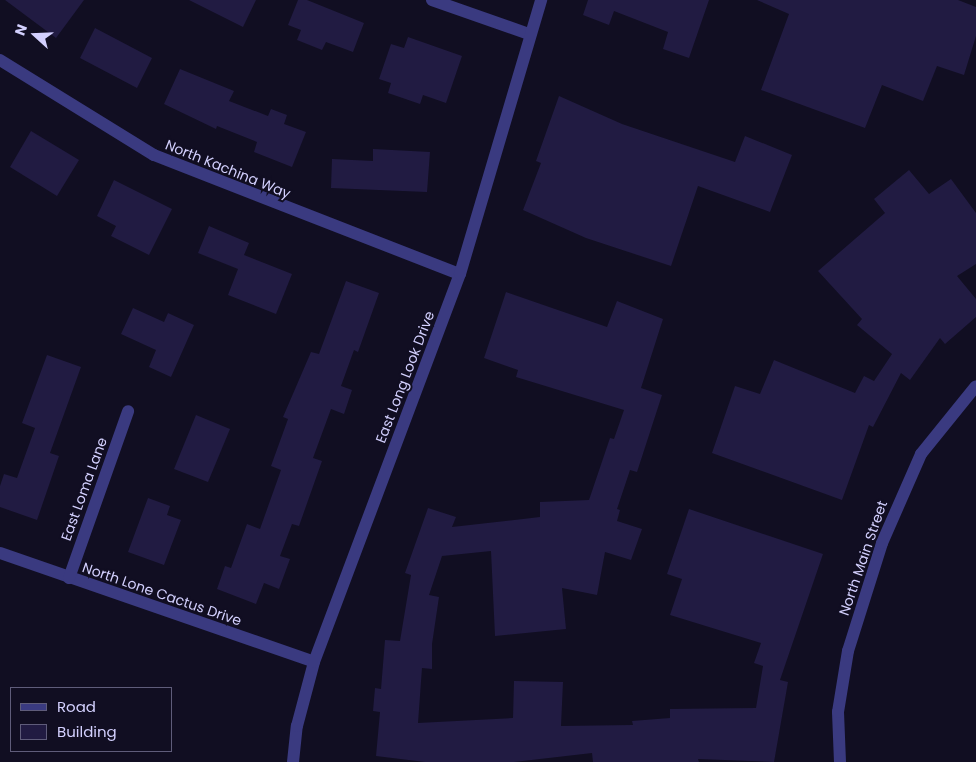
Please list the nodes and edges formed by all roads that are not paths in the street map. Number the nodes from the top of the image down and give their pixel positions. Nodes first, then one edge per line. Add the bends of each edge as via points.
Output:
1 (432, 0) edge
2 (541, 0) edge
3 (529, 34) junction
4 (0, 60) edge
5 (460, 274) junction
6 (976, 386) edge
7 (128, 411) dead end
8 (0, 553) edge
9 (69, 578) junction
10 (314, 662) junction
11 (294, 762) edge
12 (840, 762) edge

1 - 3 street
2 - 3 street, East Long Look Drive
3 - 5 street, East Long Look Drive
4 - 5 street, North Kachina Way via 154,155
5 - 10 street, East Long Look Drive
6 - 12 street, North Main Street via 920,454 882,543 848,651 838,712
7 - 9 street, East Loma Lane
8 - 9 street, North Lone Cactus Drive
9 - 10 street, North Lone Cactus Drive
10 - 11 street, East Long Look Drive via 297,726

